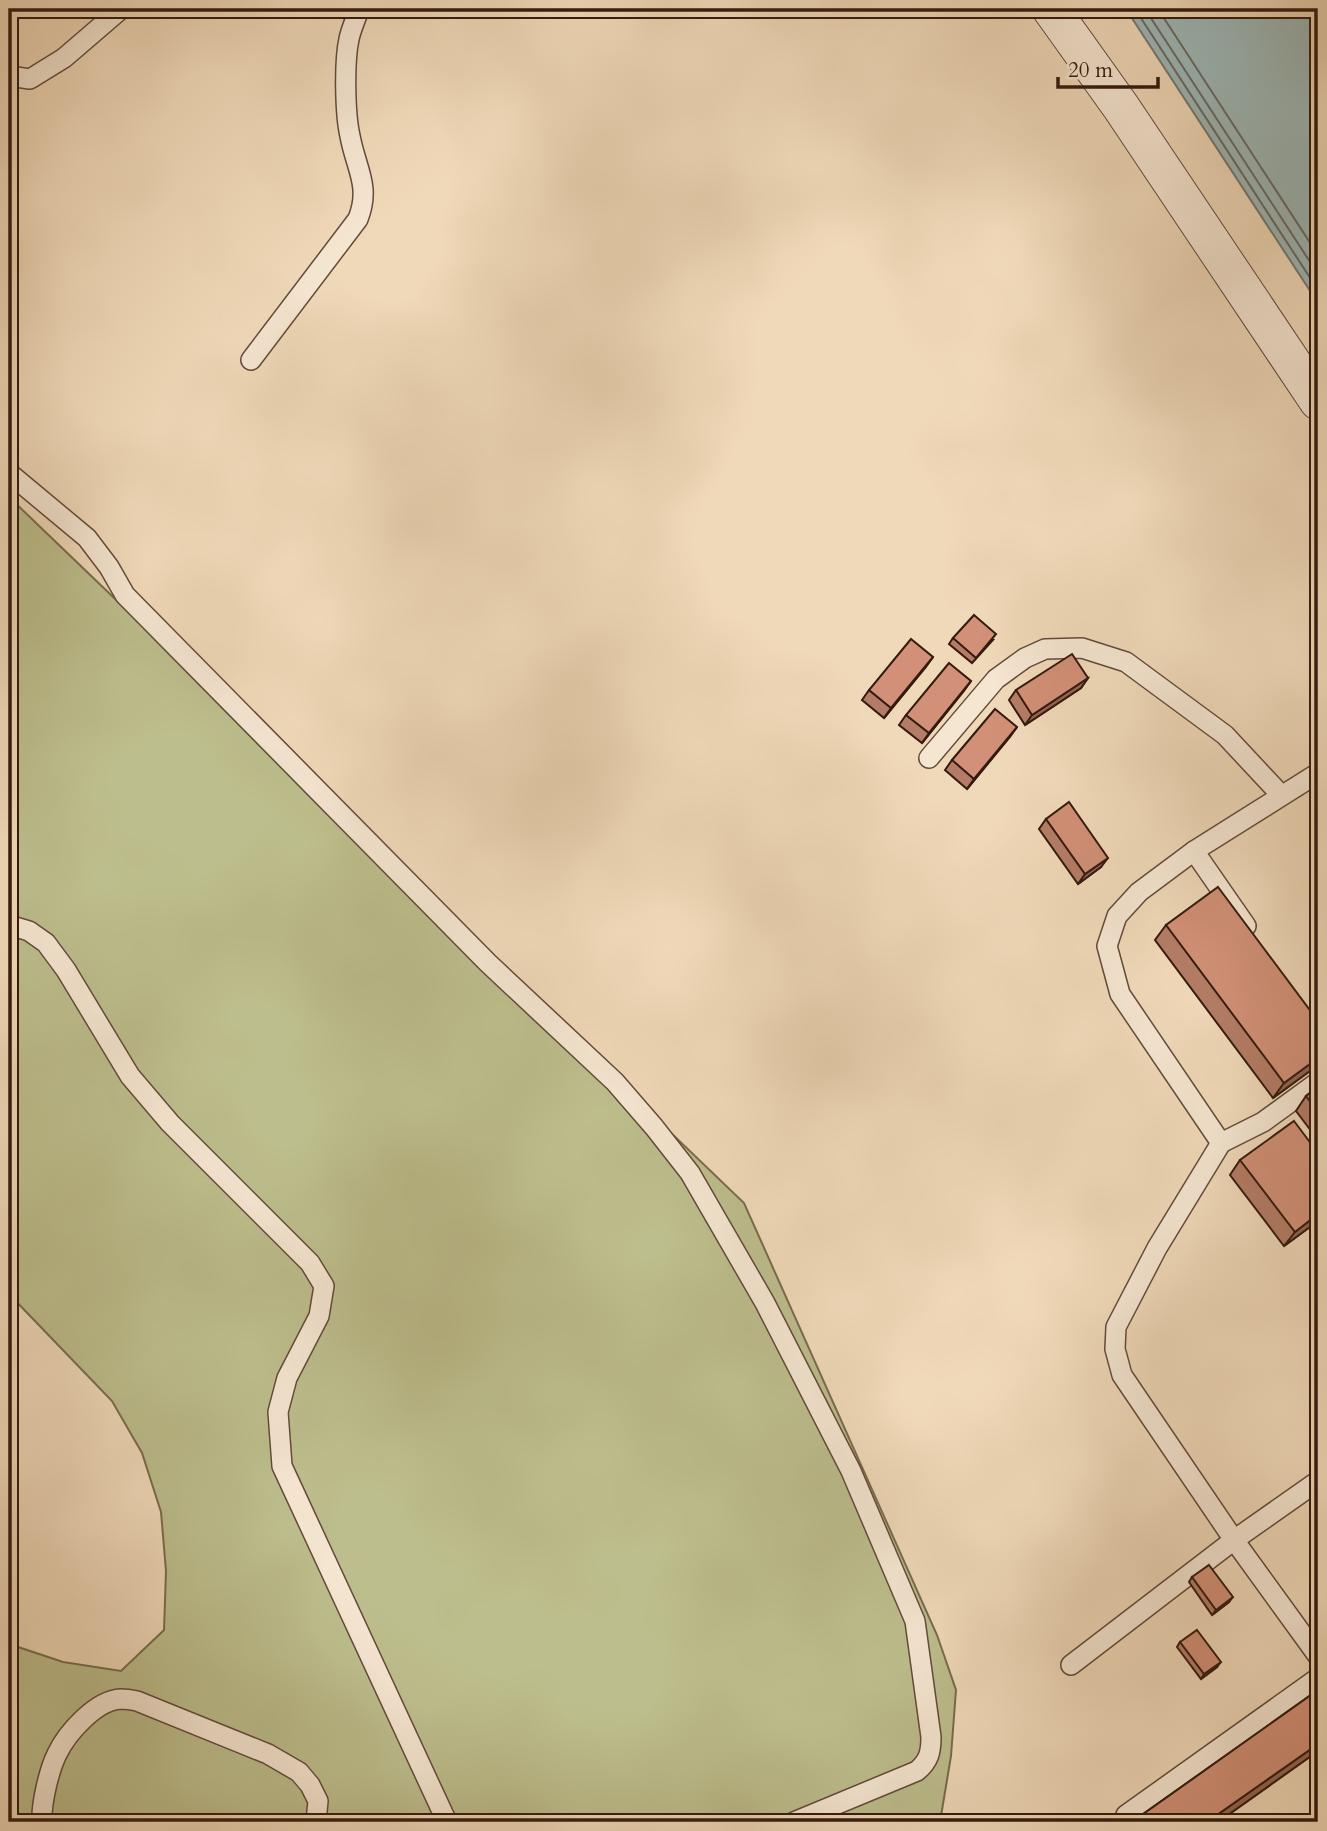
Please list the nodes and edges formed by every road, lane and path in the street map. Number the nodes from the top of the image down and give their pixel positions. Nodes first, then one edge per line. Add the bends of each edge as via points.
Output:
1 (121, 9) edge
2 (359, 9) edge
3 (1051, 9) edge
4 (9, 76) edge
5 (251, 360) dead end
6 (1318, 401) edge
7 (9, 473) edge
8 (929, 758) dead end
9 (1318, 773) edge
10 (1281, 795) junction
11 (1194, 851) junction
12 (9, 925) edge
13 (1256, 941) edge
14 (1318, 1082) edge
15 (1221, 1143) junction
16 (1318, 1481) edge
17 (1234, 1540) junction
18 (1318, 1656) edge
19 (1072, 1665) dead end
20 (1318, 1678) edge
21 (1126, 1815) dead end
22 (42, 1822) edge
23 (316, 1822) edge
24 (447, 1822) edge
25 (794, 1822) edge

1 - 4 lane via 64,58 30,79
2 - 5 lane via 349,40 346,75 349,135 365,201 358,219
3 - 6 street
7 - 25 lane via 86,538 125,594 488,963 615,1082 690,1173 765,1303 850,1471 915,1622 931,1737 926,1763 917,1771
8 - 10 lane via 996,678 1045,649 1082,648 1126,662 1225,734
9 - 10 lane
10 - 11 lane
11 - 13 lane
11 - 15 lane via 1139,892 1117,916 1107,946 1120,994
12 - 24 lane via 29,930 46,943 130,1076 170,1123 310,1263 324,1286 319,1316 287,1378 278,1412 282,1466
14 - 15 lane via 1263,1122
15 - 17 lane via 1116,1327 1115,1349 1122,1375
16 - 17 lane
17 - 18 lane
17 - 19 lane
20 - 21 lane
22 - 23 lane via 57,1754 81,1720 119,1699 161,1710 299,1772 318,1801

